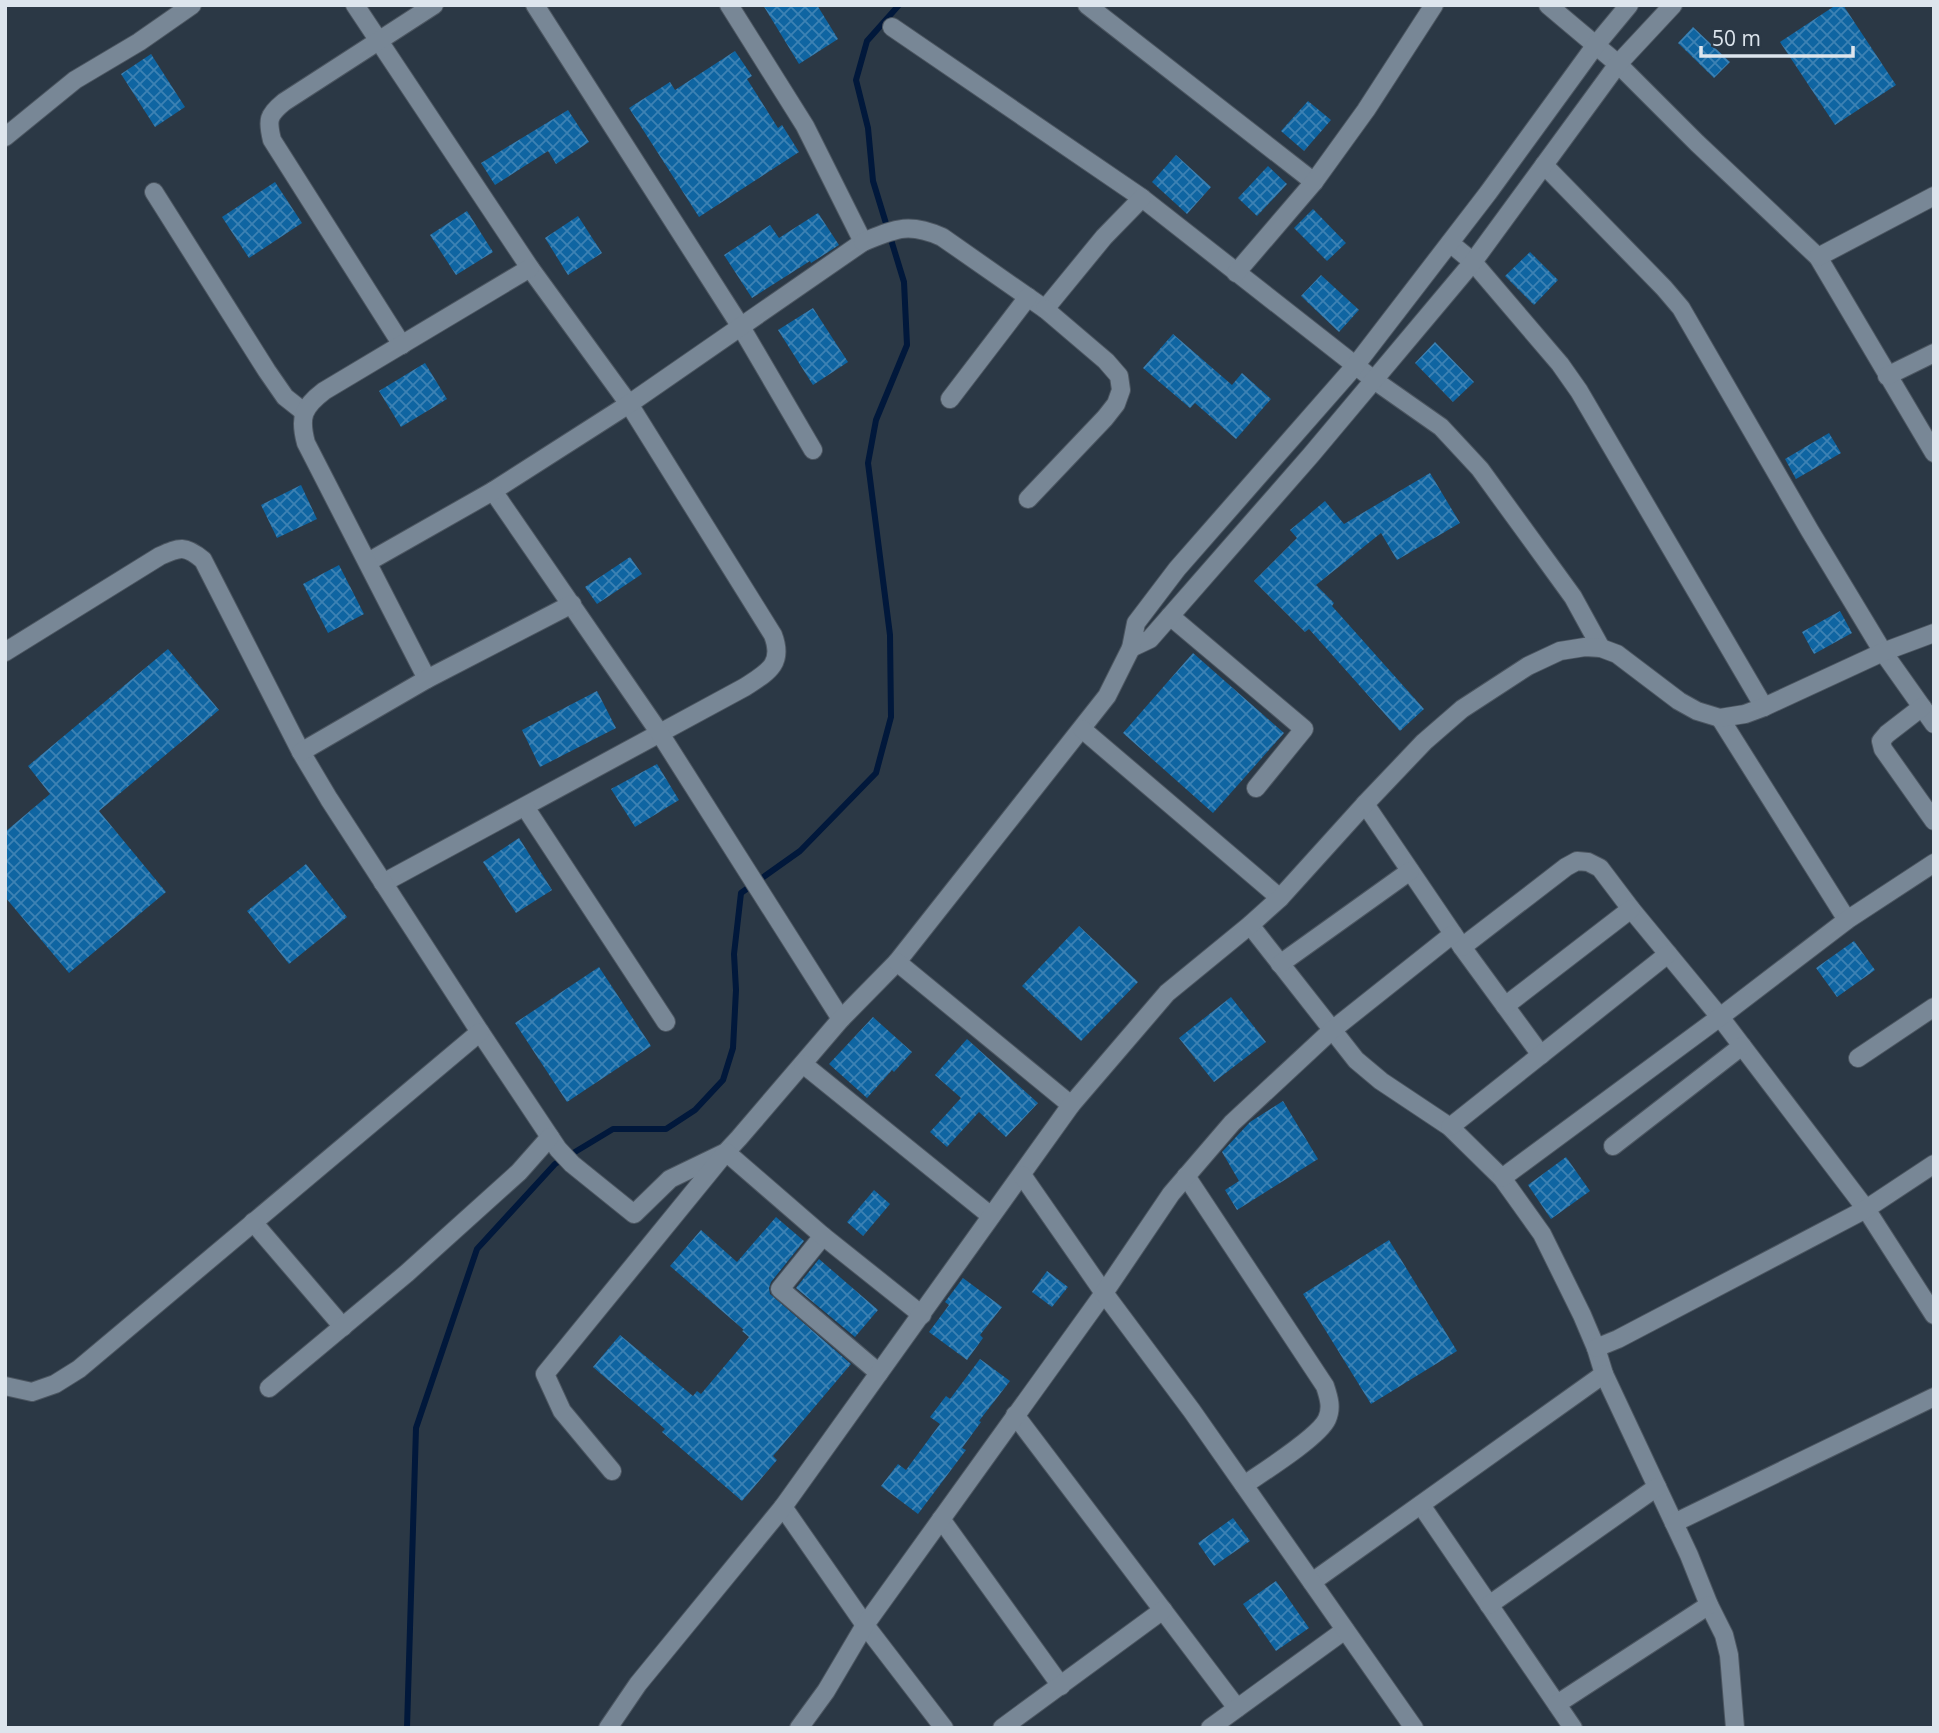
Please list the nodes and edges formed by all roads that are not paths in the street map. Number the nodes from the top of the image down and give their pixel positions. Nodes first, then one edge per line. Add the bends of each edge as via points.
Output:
1 (192, 5) edge
2 (355, 5) edge
3 (435, 5) edge
4 (535, 5) edge
5 (729, 5) edge
6 (1434, 5) edge
7 (1548, 5) edge
8 (1629, 5) edge
9 (1673, 5) edge
10 (1088, 6) edge
11 (892, 27) dead end
12 (379, 40) junction
13 (1595, 46) junction
14 (1618, 65) junction
15 (5, 137) edge
16 (1544, 165) junction
17 (1314, 181) junction
18 (155, 192) dead end
19 (1934, 196) edge
20 (1142, 198) junction
21 (867, 240) junction
22 (1450, 243) junction
23 (1818, 257) junction
24 (1473, 262) junction
25 (530, 268) junction
26 (1236, 273) junction
27 (1028, 297) junction
28 (1045, 309) junction
29 (741, 327) junction
30 (401, 345) junction
31 (1934, 354) edge
32 (1355, 366) junction
33 (1887, 376) junction
34 (1374, 380) junction
35 (950, 399) dead end
36 (629, 404) junction
37 (304, 412) junction
38 (813, 450) dead end
39 (1934, 453) edge
40 (493, 491) junction
41 (1028, 499) dead end
42 (368, 562) junction
43 (572, 604) junction
44 (1170, 617) junction
45 (1934, 633) edge
46 (1131, 648) junction
47 (1601, 648) junction
48 (5, 652) edge
49 (1883, 652) junction
50 (427, 679) junction
51 (1764, 707) junction
52 (1922, 708) junction
53 (1720, 718) junction
54 (1934, 724) edge
55 (1082, 729) junction
56 (659, 732) junction
57 (301, 752) junction
58 (1256, 788) dead end
59 (1365, 804) junction
60 (525, 807) junction
61 (1934, 821) edge
62 (1934, 863) edge
63 (1410, 871) junction
64 (383, 883) junction
65 (1280, 898) junction
66 (1631, 909) junction
67 (1847, 920) junction
68 (1250, 925) junction
69 (1457, 940) junction
70 (1668, 954) junction
71 (897, 961) junction
72 (1280, 964) junction
73 (1505, 1006) junction
74 (1934, 1007) edge
75 (1720, 1017) junction
76 (841, 1019) junction
77 (666, 1022) dead end
78 (1331, 1031) junction
79 (480, 1032) junction
80 (1742, 1046) junction
81 (1541, 1055) junction
82 (1858, 1058) dead end
83 (803, 1064) junction
84 (1071, 1105) junction
85 (1450, 1127) junction
86 (554, 1143) junction
87 (1613, 1146) dead end
88 (726, 1152) junction
89 (1934, 1164) edge
90 (1022, 1175) junction
91 (1186, 1176) junction
92 (1502, 1178) junction
93 (1866, 1209) junction
94 (991, 1216) junction
95 (253, 1222) junction
96 (823, 1236) junction
97 (1104, 1293) junction
98 (922, 1315) junction
99 (1934, 1315) edge
100 (343, 1327) junction
101 (1596, 1348) junction
102 (879, 1373) junction
103 (1604, 1374) junction
104 (5, 1386) edge
105 (269, 1388) dead end
106 (1934, 1397) edge
107 (1015, 1415) junction
108 (612, 1471) dead end
109 (1244, 1485) junction
110 (1657, 1487) junction
111 (1421, 1505) junction
112 (783, 1507) junction
113 (941, 1518) junction
114 (1674, 1523) junction
115 (1312, 1582) junction
116 (1489, 1605) junction
117 (1709, 1605) junction
118 (1163, 1610) junction
119 (865, 1625) junction
120 (1345, 1630) junction
121 (1061, 1686) junction
122 (1557, 1704) junction
123 (1237, 1707) junction
124 (608, 1728) edge
125 (799, 1728) edge
126 (944, 1728) edge
127 (1002, 1728) edge
128 (1210, 1728) edge
129 (1414, 1728) edge
130 (1573, 1728) edge
131 (1735, 1728) edge

1 - 15 street via 75,80
2 - 12 street
3 - 12 street
4 - 29 street
5 - 21 street via 805,126
6 - 17 street
7 - 13 street
8 - 13 street
9 - 14 street
10 - 17 street
11 - 20 street
12 - 25 street
12 - 30 street via 285,102 272,113 268,125 272,140
13 - 14 street
13 - 22 street
14 - 16 street
14 - 23 street
16 - 24 street
16 - 49 street via 1681,308
17 - 26 street
18 - 37 street via 267,372 285,397
19 - 23 street
20 - 26 street
20 - 28 street
21 - 27 street via 898,229 924,229
21 - 29 street
22 - 24 street
22 - 32 street
23 - 33 street
24 - 34 street
24 - 51 street via 1579,391
25 - 30 street
25 - 36 street
26 - 32 street
27 - 28 street
27 - 35 street
28 - 41 street via 1106,361 1119,376 1121,390 1105,418
29 - 36 street
29 - 38 street
30 - 37 street via 324,391
31 - 33 street
32 - 34 street
32 - 46 street via 1177,569 1136,623
33 - 39 street
34 - 44 street
34 - 47 street via 1441,427 1480,469 1573,597
36 - 40 street
36 - 56 street via 778,648 766,673
37 - 42 street via 306,443
40 - 42 street
40 - 43 street
42 - 50 street
43 - 50 street
43 - 56 street
44 - 46 street via 1150,639
44 - 58 street via 1304,729
45 - 49 street
46 - 55 street via 1107,696
47 - 53 street via 1617,654 1697,712
47 - 59 street via 1560,651 1501,682 1424,742
48 - 57 street via 160,556 177,548 189,549 203,560
49 - 51 street
49 - 52 street
50 - 57 street
51 - 53 street
52 - 54 street
52 - 61 street via 1881,741
53 - 67 street
55 - 65 street
55 - 71 street
56 - 60 street
56 - 76 street
57 - 64 street
59 - 63 street
59 - 65 street
60 - 64 street
60 - 77 street
62 - 67 street
63 - 69 street
63 - 72 street
64 - 79 street
65 - 68 street
66 - 69 street via 1600,868 1577,861
66 - 70 street
66 - 73 street
67 - 75 street
68 - 72 street
68 - 84 street via 1167,993
69 - 73 street
69 - 78 street
70 - 75 street
70 - 81 street
71 - 76 street
71 - 84 street
72 - 78 street
73 - 81 street
74 - 82 street
75 - 80 street
75 - 92 street
76 - 83 street
78 - 85 street via 1381,1081
78 - 91 street via 1232,1124
79 - 86 street
79 - 95 street
80 - 87 street
80 - 93 street
81 - 85 street
83 - 88 street
83 - 94 street
84 - 90 street
85 - 92 street
86 - 88 street via 572,1164 634,1214 670,1180
86 - 100 street
88 - 96 street
88 - 108 street via 545,1374 562,1411
89 - 93 street
90 - 94 street
90 - 97 street
91 - 97 street
91 - 109 street via 1329,1397 1326,1421 1316,1434
92 - 101 street via 1542,1234
93 - 99 street
93 - 101 street
94 - 98 street
95 - 100 street
95 - 104 street via 79,1369 32,1392
96 - 98 street
96 - 102 street via 780,1289
97 - 107 street
97 - 109 street
98 - 102 street
100 - 105 street
101 - 103 street
102 - 112 street
103 - 110 street
103 - 111 street
106 - 114 street
107 - 113 street
107 - 118 street
109 - 115 street
110 - 114 street
110 - 116 street
111 - 115 street
111 - 116 street
112 - 119 street
112 - 124 street via 638,1684
113 - 119 street
113 - 121 street
114 - 117 street
115 - 120 street
116 - 122 street
117 - 122 street
117 - 131 street via 1729,1655
118 - 121 street
118 - 123 street
119 - 125 street
119 - 126 street
120 - 123 street
120 - 129 street
121 - 127 street
122 - 130 street
123 - 128 street

